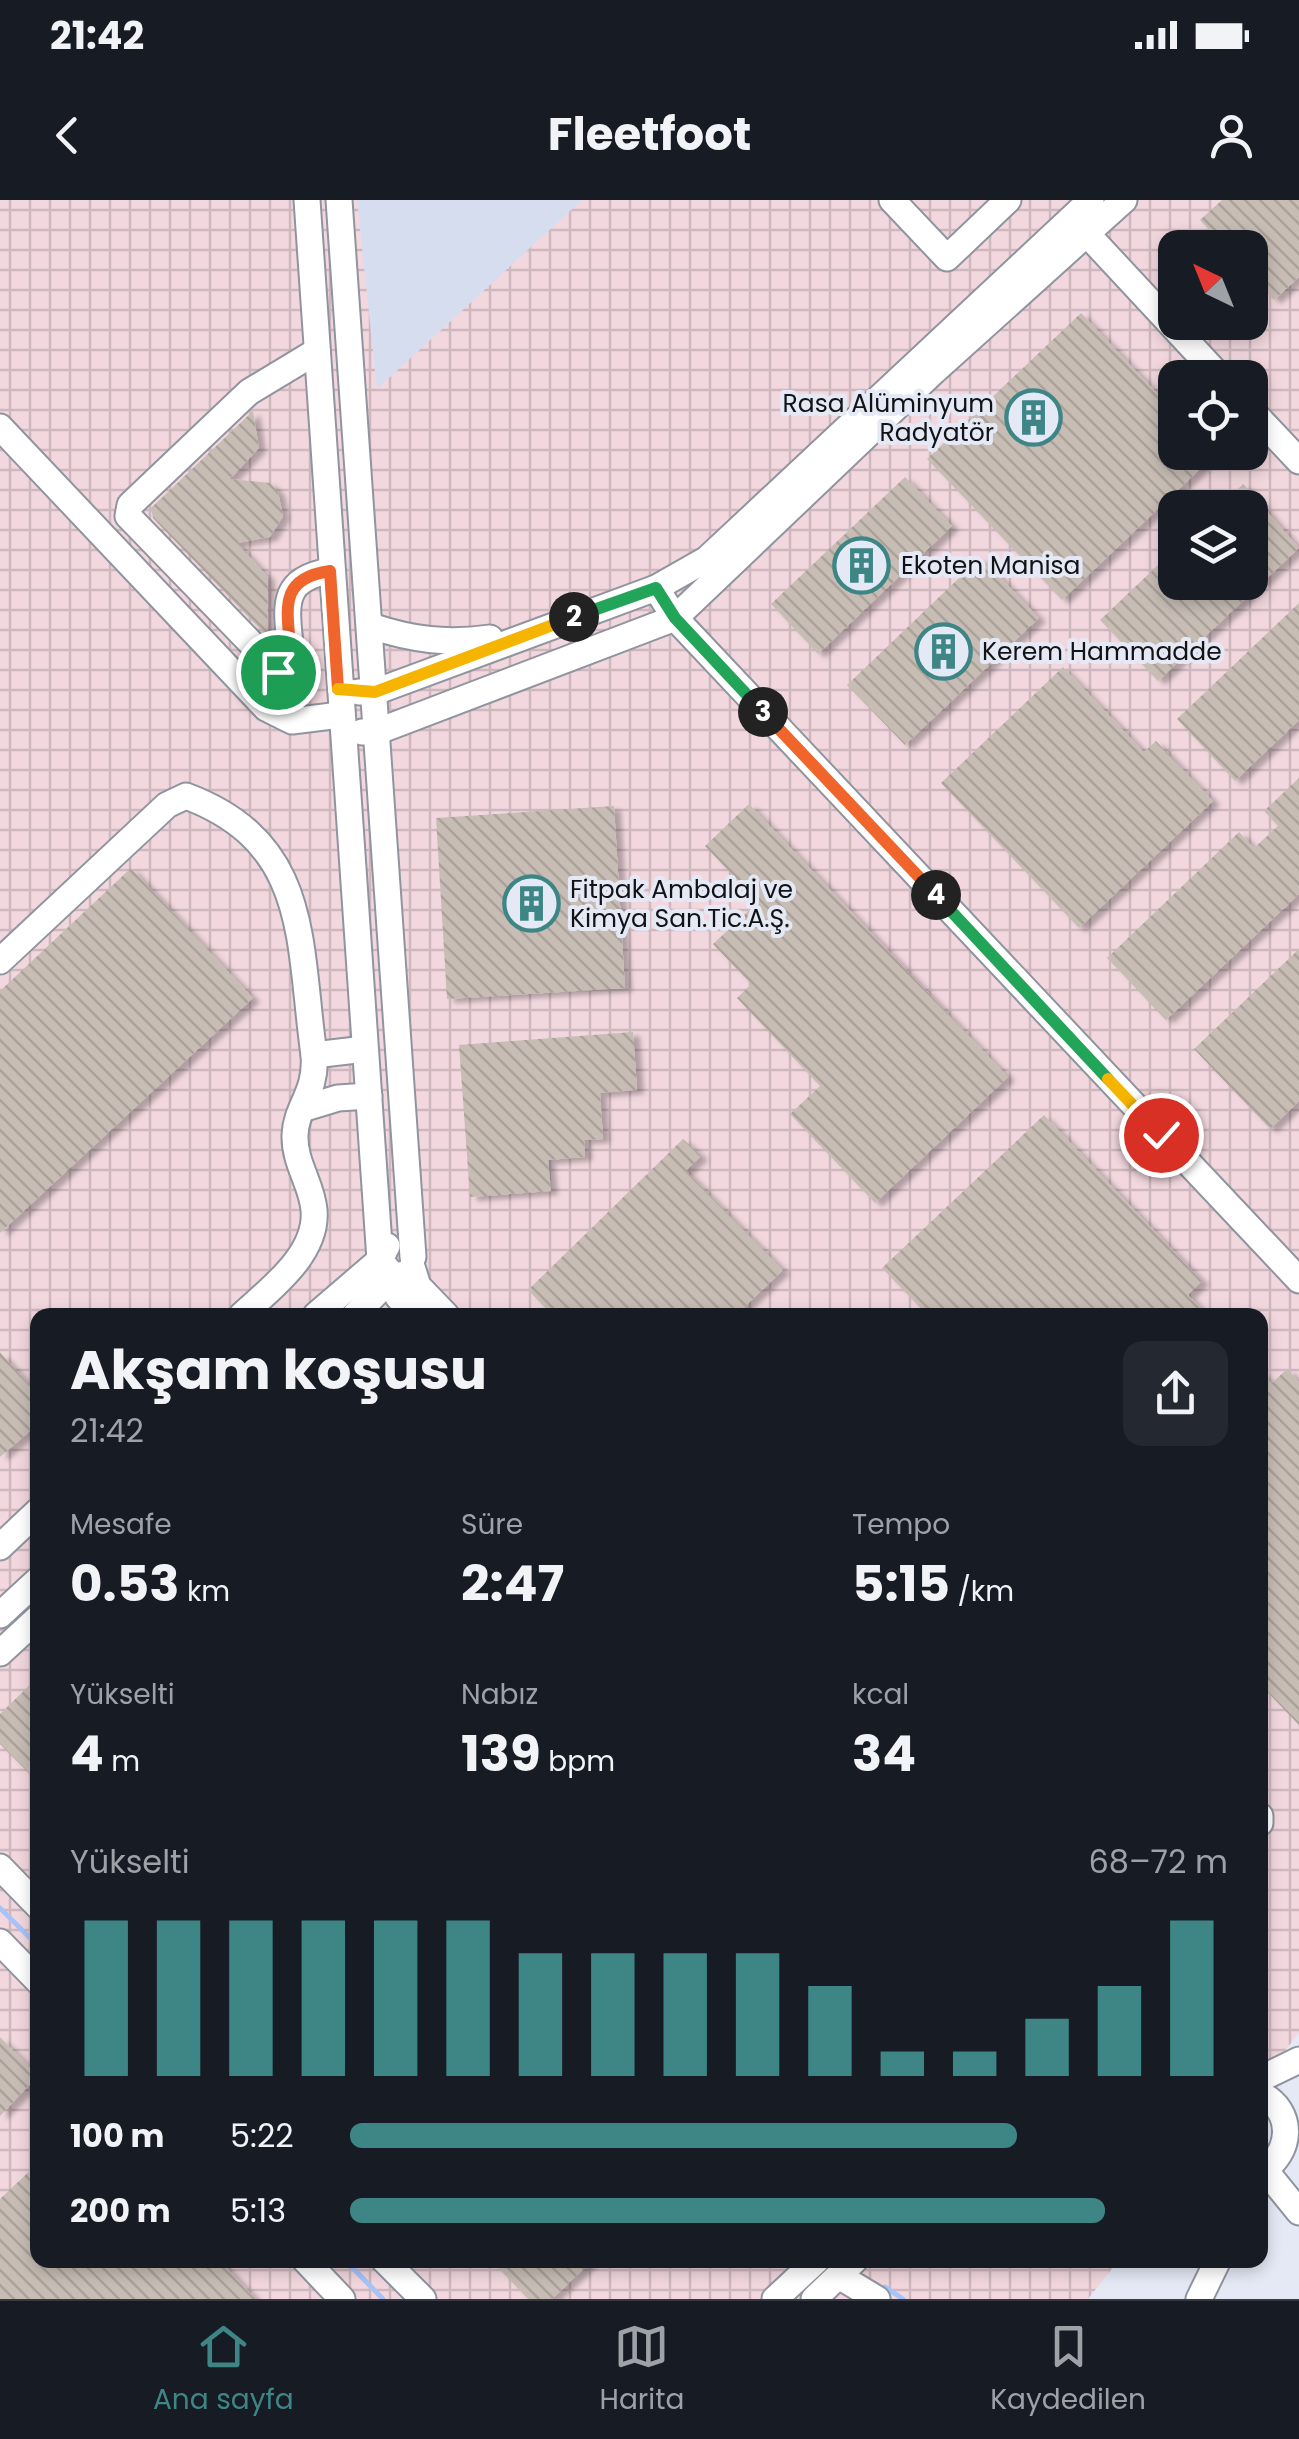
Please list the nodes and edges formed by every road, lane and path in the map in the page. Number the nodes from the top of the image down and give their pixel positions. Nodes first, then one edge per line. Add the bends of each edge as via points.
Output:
1 (307, 200) edge
2 (339, 200) edge
3 (892, 200) edge
4 (1008, 200) edge
5 (1124, 200) edge
6 (1083, 216) edge
7 (316, 352) junction
8 (1206, 360) edge
9 (0, 427) edge
10 (1268, 428) edge
11 (1299, 461) edge
12 (330, 571) junction
13 (656, 588) junction
14 (675, 618) junction
15 (371, 626) junction
16 (534, 632) junction
17 (375, 692) junction
18 (340, 713) junction
19 (376, 732) junction
20 (0, 961) edge
21 (365, 1049) junction
22 (314, 1055) junction
23 (369, 1096) junction
24 (305, 1108) junction
25 (375, 1190) junction
26 (400, 1265) junction
27 (1299, 1280) edge
28 (341, 1291) junction
29 (249, 1308) edge
30 (323, 1308) edge
31 (361, 1308) edge
32 (407, 1308) edge
33 (439, 1308) edge
34 (30, 1518) edge
35 (0, 1546) edge
36 (30, 1587) edge
37 (0, 1615) edge
38 (30, 1626) edge
39 (0, 1654) edge
40 (0, 1866) edge
41 (30, 1898) edge
42 (0, 1942) edge
43 (30, 1973) edge
44 (1299, 2060) edge
45 (1268, 2075) edge
46 (1268, 2100) edge
47 (1293, 2126) edge
48 (1268, 2166) edge
49 (1268, 2179) edge
50 (1299, 2212) edge
51 (313, 2268) edge
52 (392, 2268) edge
53 (832, 2268) edge
54 (835, 2268) edge
55 (841, 2268) edge
56 (1214, 2268) edge
57 (342, 2299) edge
58 (423, 2299) edge
59 (776, 2299) edge
60 (814, 2299) edge
61 (877, 2299) edge
62 (1199, 2299) edge

1 - 7 street
2 - 15 street
3 - 4 street via 947,258
5 - 6 street
6 - 8 street
6 - 13 street via 707,559
6 - 14 street
7 - 12 street
7 - 12 street via 249,392 130,504 128,516 278,672 291,659 288,598 294,583
9 - 18 street via 266,708 292,720
10 - 11 street
12 - 18 street
13 - 14 street
13 - 16 street
14 - 19 street
14 - 27 street
15 - 16 street via 411,640 452,643
15 - 17 street
16 - 17 street
17 - 18 street
17 - 19 street
18 - 19 street
18 - 21 street
19 - 26 street
20 - 22 street via 167,805 186,796 227,812 248,830 271,854 291,893
21 - 22 street
21 - 23 street
22 - 24 street via 316,1082
23 - 24 street
23 - 25 street
24 - 29 street via 295,1141 315,1211 300,1257
25 - 26 street
25 - 28 street
26 - 28 street
26 - 31 street
26 - 32 street via 398,1298
26 - 33 street
28 - 30 street
34 - 35 street
36 - 37 street
38 - 39 street
40 - 41 street
42 - 43 street
44 - 45 street
46 - 47 street
47 - 48 street
49 - 50 street
51 - 57 street
52 - 58 street
53 - 59 street
54 - 60 street
55 - 61 street
56 - 62 street

